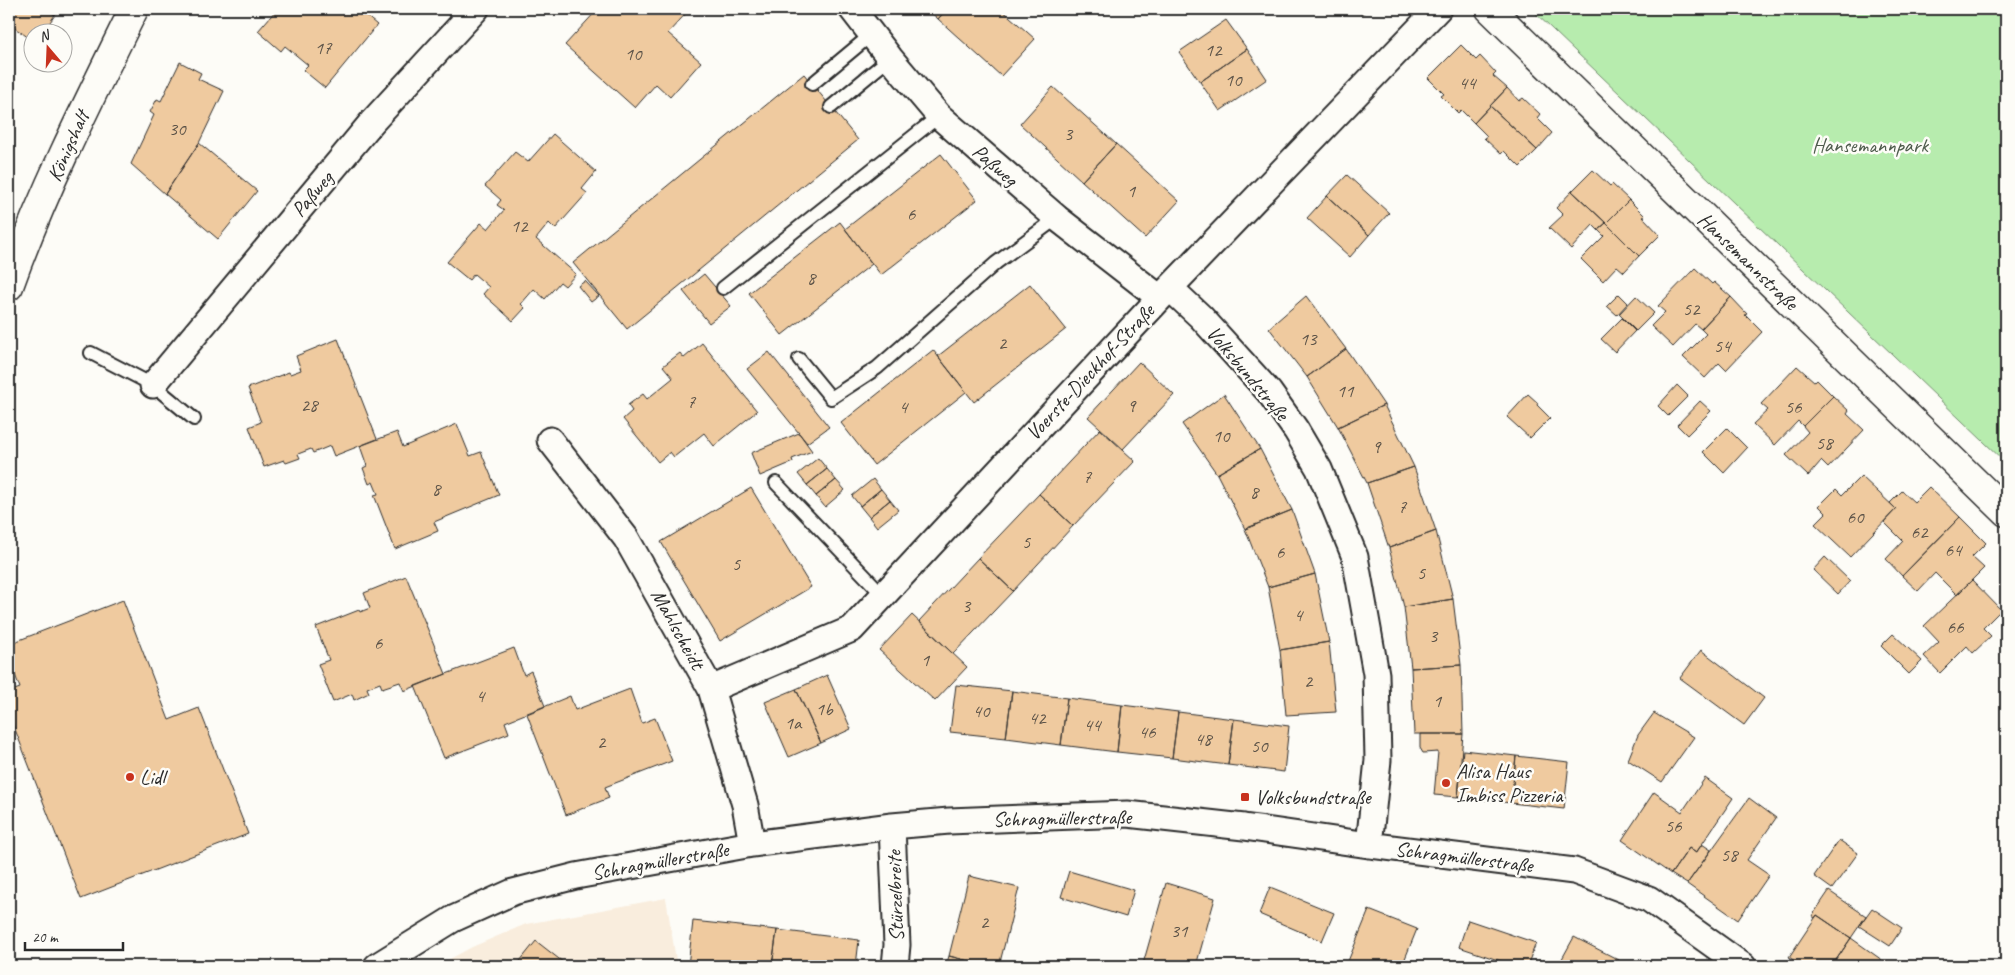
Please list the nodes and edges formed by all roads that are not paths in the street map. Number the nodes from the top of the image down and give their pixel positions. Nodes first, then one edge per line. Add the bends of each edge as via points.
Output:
1 (134, 9) edge
2 (852, 9) edge
3 (1438, 9) edge
4 (1490, 9) edge
5 (465, 13) edge
6 (872, 34) junction
7 (890, 58) junction
8 (812, 84) dead end
9 (831, 107) dead end
10 (939, 116) junction
11 (1056, 218) junction
12 (9, 286) edge
13 (723, 288) dead end
14 (1165, 293) junction
15 (91, 353) dead end
16 (799, 359) dead end
17 (153, 384) junction
18 (194, 419) dead end
19 (550, 440) dead end
20 (776, 483) dead end
21 (2006, 512) edge
22 (883, 595) junction
23 (711, 689) junction
24 (892, 826) junction
25 (752, 844) junction
26 (1369, 845) junction
27 (1733, 964) edge
28 (377, 966) edge
29 (895, 966) edge

1 - 12 street, Königshalt via 79,121
2 - 6 street, Paßweg
3 - 14 street, Voerste-Dieckhof-Straße
4 - 21 street, Hansemannstraße
5 - 17 street, Paßweg
6 - 7 street, Paßweg
6 - 8 lane
7 - 9 lane
7 - 10 street, Paßweg
10 - 11 street, Paßweg
10 - 13 lane
11 - 14 street, Paßweg
11 - 16 lane via 996,263 877,368 831,398
14 - 22 street, Voerste-Dieckhof-Straße
14 - 26 street, Volksbundstraße via 1201,318 1269,392 1319,469 1355,557 1376,674 1378,760
15 - 17 lane
17 - 18 lane
19 - 23 street, Mahlscheidt via 626,538
20 - 22 lane
22 - 23 street, Voerste-Dieckhof-Straße via 852,629
23 - 25 street, Mahlscheidt via 745,805
24 - 25 street, Schragmüllerstraße
24 - 26 street, Schragmüllerstraße via 1127,814
24 - 29 street, Stürzelbreite
25 - 28 street, Schragmüllerstraße via 576,876 513,892 453,919
26 - 27 street, Schragmüllerstraße via 1574,871 1649,899

